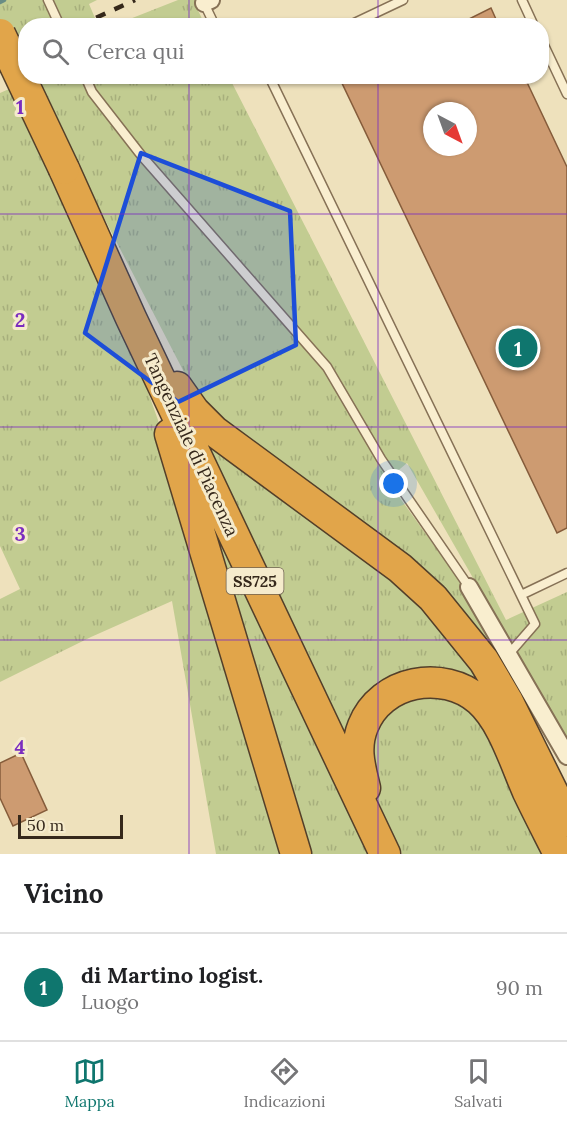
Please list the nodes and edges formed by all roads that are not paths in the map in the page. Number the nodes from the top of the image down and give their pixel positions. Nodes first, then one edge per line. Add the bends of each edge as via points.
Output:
1 (403, 0) edge
2 (522, 0) edge
3 (49, 2) edge
4 (207, 2) edge
5 (56, 18) edge
6 (212, 18) edge
7 (365, 18) edge
8 (530, 18) edge
9 (0, 34) edge
10 (549, 56) edge
11 (18, 73) edge
12 (23, 84) edge
13 (88, 84) edge
14 (273, 84) edge
15 (567, 94) edge
16 (131, 318) junction
17 (567, 573) edge
18 (469, 587) joint
19 (520, 595) junction
20 (509, 654) junction
21 (567, 756) edge
22 (567, 821) edge
23 (382, 849) edge
24 (296, 854) edge
25 (559, 854) edge

1 - 7 lane
2 - 8 lane
3 - 5 lane
4 - 6 lane
9 - 11 highway, Tangenziale di Piacenza / SS725, bridge
10 - 15 lane
12 - 16 highway, Tangenziale di Piacenza / SS725, bridge
13 - 18 lane via 141,155 327,367 381,459
14 - 19 lane
16 - 22 highway via 194,411 214,431 400,568 438,605 484,661
16 - 23 highway, Tangenziale di Piacenza / SS725
16 - 24 highway
17 - 19 lane
18 - 20 street
19 - 20 lane via 535,624
20 - 21 street
23 - 25 highway via 359,767 363,726 369,713 393,692 422,682 436,682 464,690 488,709

